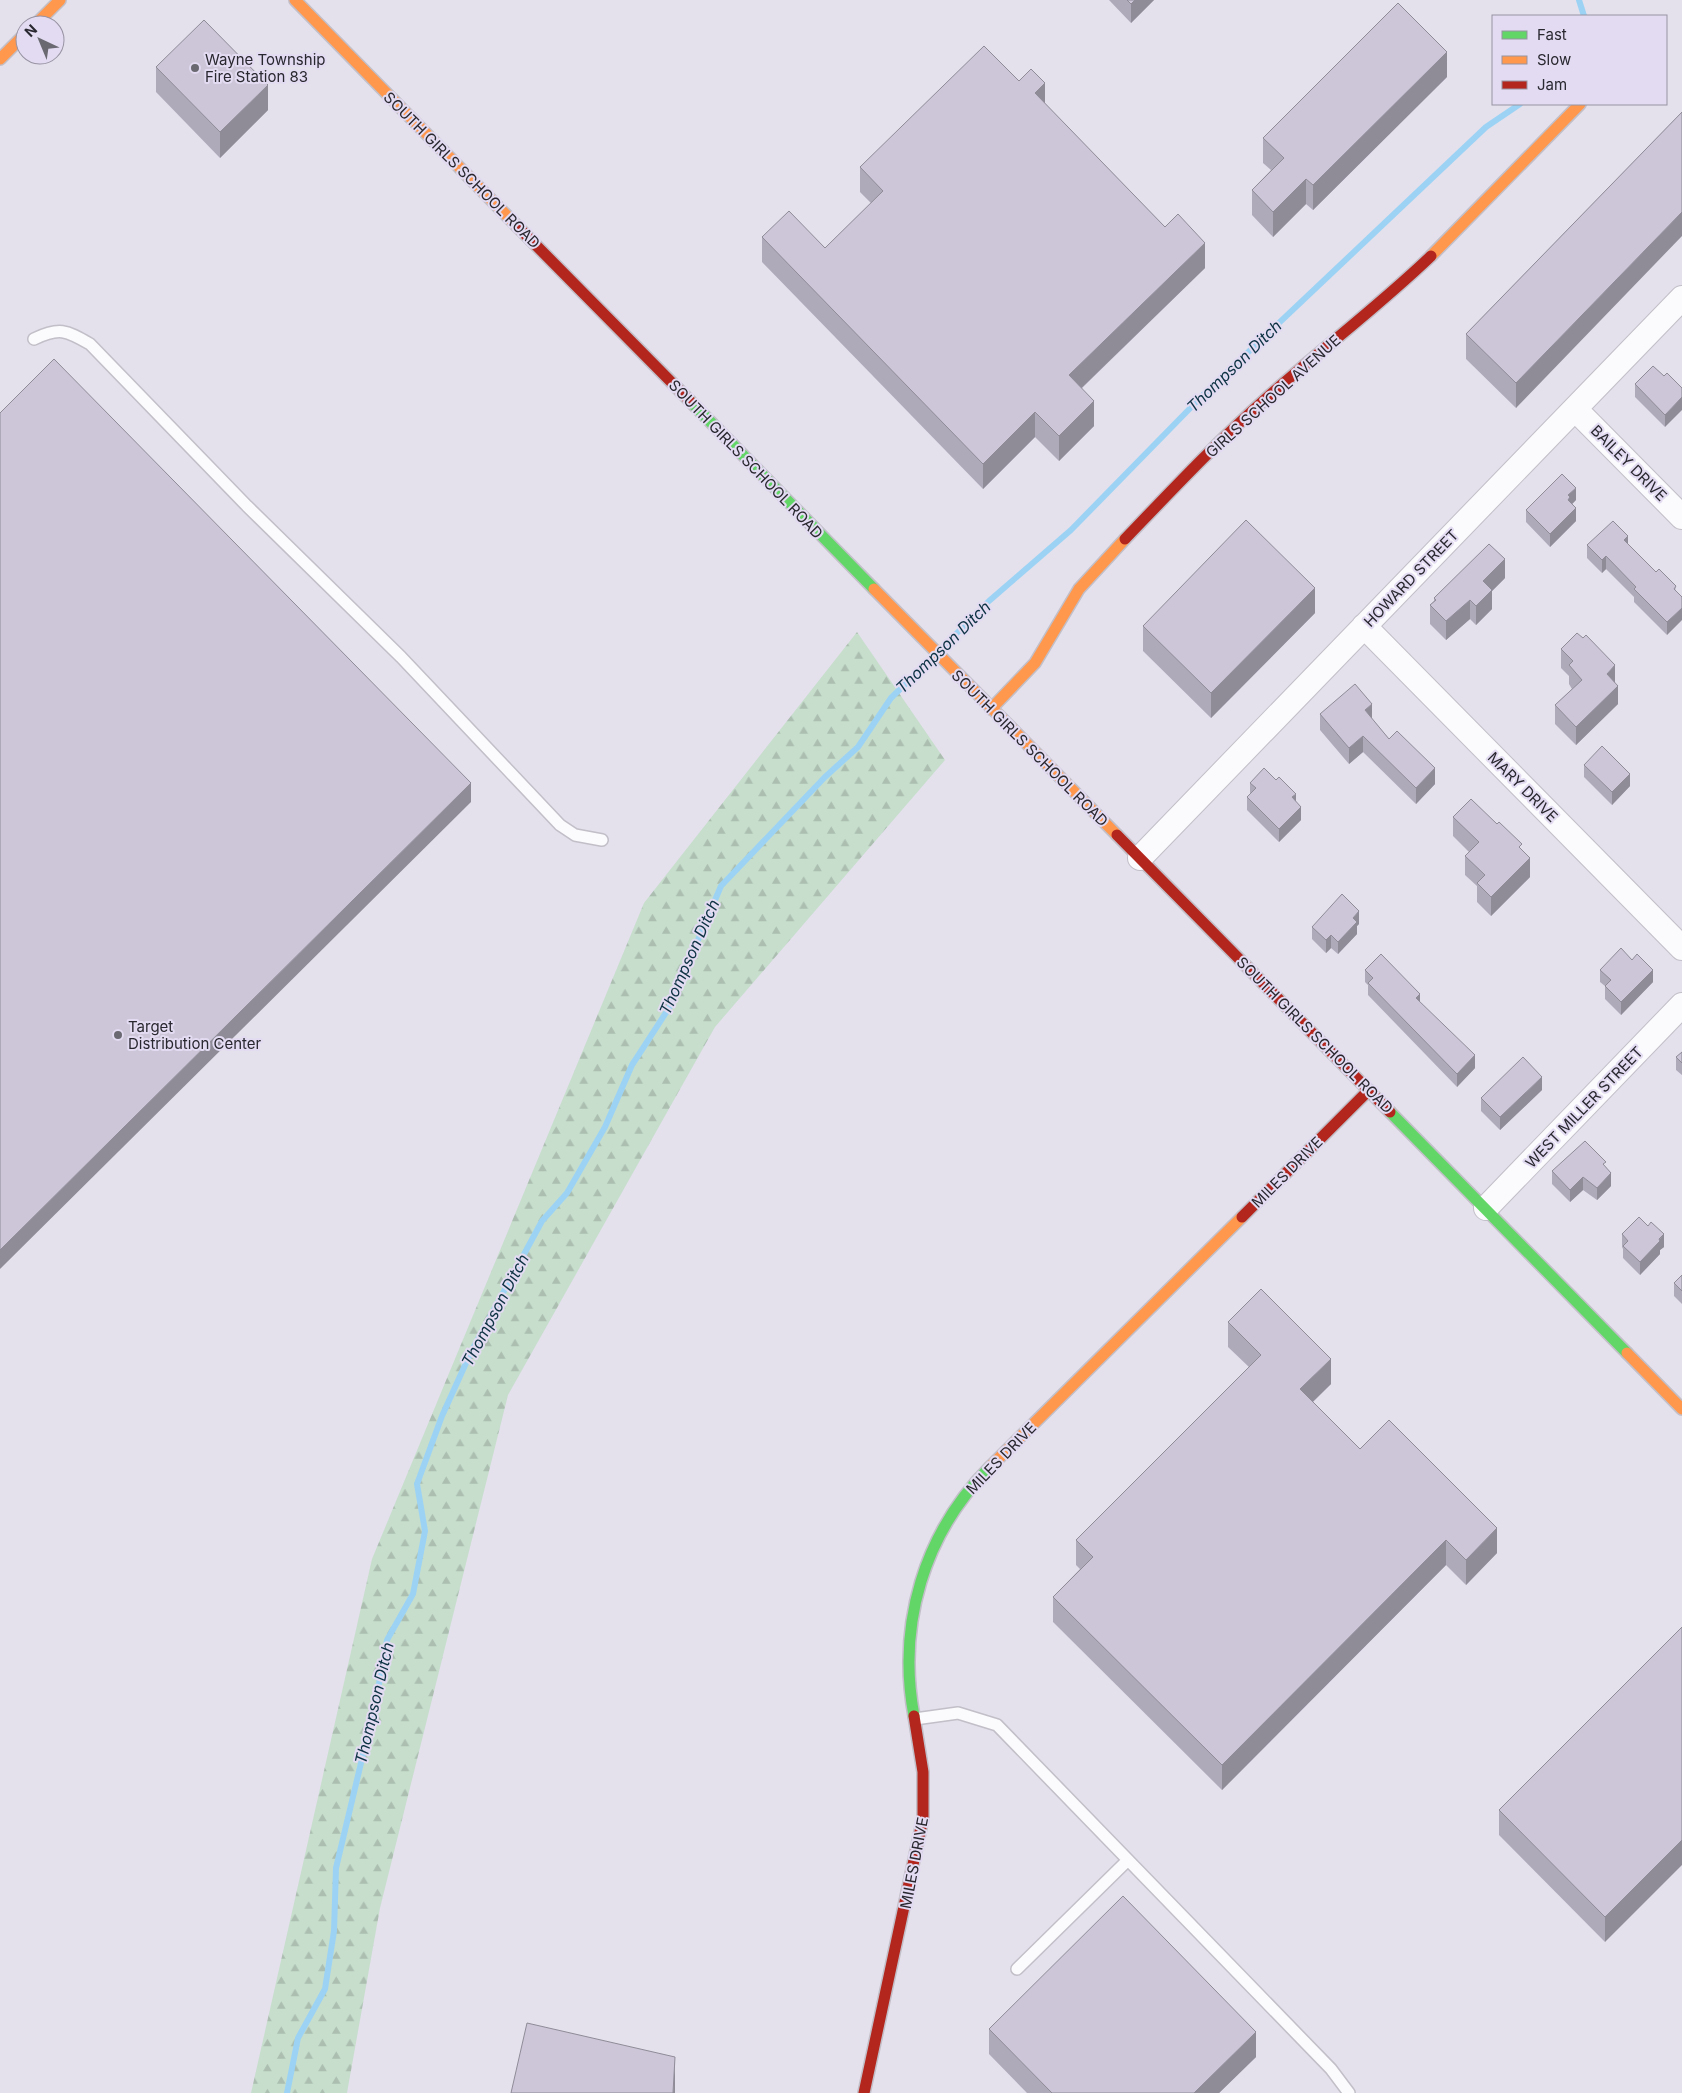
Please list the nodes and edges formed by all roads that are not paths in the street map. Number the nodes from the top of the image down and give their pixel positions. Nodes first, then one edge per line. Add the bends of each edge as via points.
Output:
1 (60, 0) edge
2 (295, 0) edge
3 (44, 15) edge
4 (15, 44) edge
5 (0, 59) edge
6 (1579, 105) edge
7 (1682, 298) edge
8 (34, 339) dead end
9 (1575, 409) junction
10 (1682, 517) edge
11 (1364, 626) junction
12 (992, 709) junction
13 (602, 840) dead end
14 (1140, 858) junction
15 (1682, 948) edge
16 (1682, 1005) edge
17 (1369, 1090) junction
18 (1486, 1208) junction
19 (1682, 1409) edge
20 (915, 1720) junction
21 (1128, 1860) junction
22 (1017, 1969) dead end
23 (864, 2093) edge
24 (1349, 2093) edge

1 - 3 street
2 - 12 street, SOUTH GIRLS SCHOOL ROAD
4 - 5 street
6 - 12 street, GIRLS SCHOOL AVENUE via 1403,283 1269,396 1183,478 1079,589 1035,663
7 - 9 street, HOWARD STREET
8 - 13 lane via 50,332 68,331 90,344 401,658 560,825 576,835
9 - 10 street, BAILEY DRIVE
9 - 11 street, HOWARD STREET
11 - 14 street, HOWARD STREET
11 - 15 street, MARY DRIVE
12 - 14 street, SOUTH GIRLS SCHOOL ROAD
14 - 17 street, SOUTH GIRLS SCHOOL ROAD
16 - 18 street, WEST MILLER STREET
17 - 18 street, SOUTH GIRLS SCHOOL ROAD
17 - 20 street, MILES DRIVE via 977,1480 957,1506 932,1548 914,1603 908,1671
18 - 19 street, SOUTH GIRLS SCHOOL ROAD
20 - 21 lane via 958,1713 997,1725
20 - 23 street, MILES DRIVE via 924,1768 923,1818
21 - 22 lane
21 - 24 lane via 1331,2068

